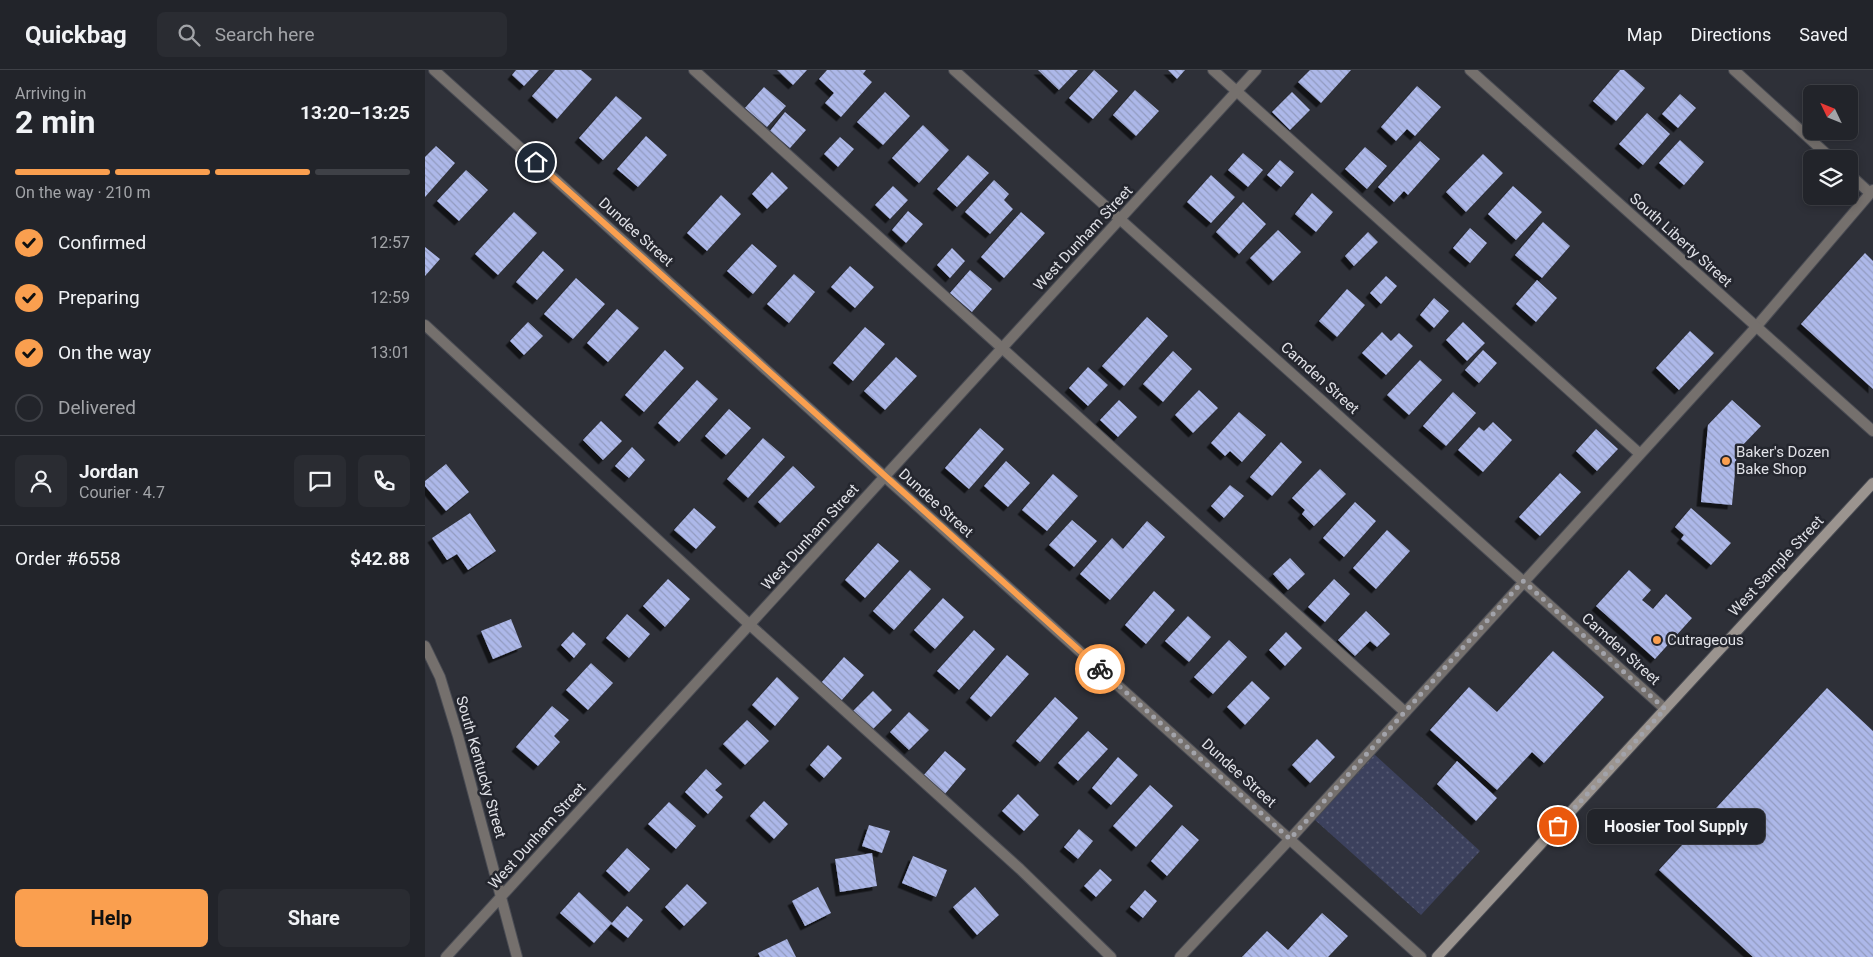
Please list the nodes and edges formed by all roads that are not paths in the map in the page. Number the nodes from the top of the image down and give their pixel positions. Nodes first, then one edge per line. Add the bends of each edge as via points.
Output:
1 (434, 70) edge
2 (694, 70) edge
3 (954, 70) edge
4 (1213, 70) edge
5 (1256, 70) edge
6 (1470, 70) edge
7 (1734, 70) edge
8 (1237, 91) junction
9 (1822, 150) edge
10 (1858, 181) edge
11 (1872, 191) edge
12 (1121, 219) junction
13 (425, 325) edge
14 (1756, 327) junction
15 (1002, 348) junction
16 (1873, 431) edge
17 (1640, 454) junction
18 (885, 477) junction
19 (1873, 483) edge
20 (1523, 581) junction
21 (750, 625) junction
22 (425, 646) edge
23 (1665, 709) junction
24 (1405, 712) junction
25 (1290, 839) junction
26 (502, 897) junction
27 (446, 957) edge
28 (517, 957) edge
29 (1111, 957) edge
30 (1180, 957) edge
31 (1421, 957) edge
32 (1437, 957) edge

1 - 18 street, Dundee Street
2 - 15 street
3 - 12 street, Camden Street
4 - 8 street
5 - 8 street, West Dunham Street
6 - 14 street, South Liberty Street
7 - 9 street
8 - 12 street, West Dunham Street
8 - 17 street
10 - 11 street
11 - 14 street
12 - 15 street, West Dunham Street
12 - 20 street, Camden Street
13 - 21 street
14 - 16 street, South Liberty Street
14 - 17 street
15 - 18 street, West Dunham Street
15 - 24 street
17 - 20 street
18 - 21 street, West Dunham Street
18 - 25 street, Dundee Street
19 - 23 main road, West Sample Street
20 - 23 street, Camden Street
20 - 24 street
21 - 26 street, West Dunham Street
21 - 29 street via 1020,869
22 - 26 street, South Kentucky Street via 440,677
23 - 32 main road, West Sample Street
24 - 25 street
25 - 30 street
25 - 31 street, Dundee Street
26 - 27 street, West Dunham Street
26 - 28 street, South Kentucky Street

